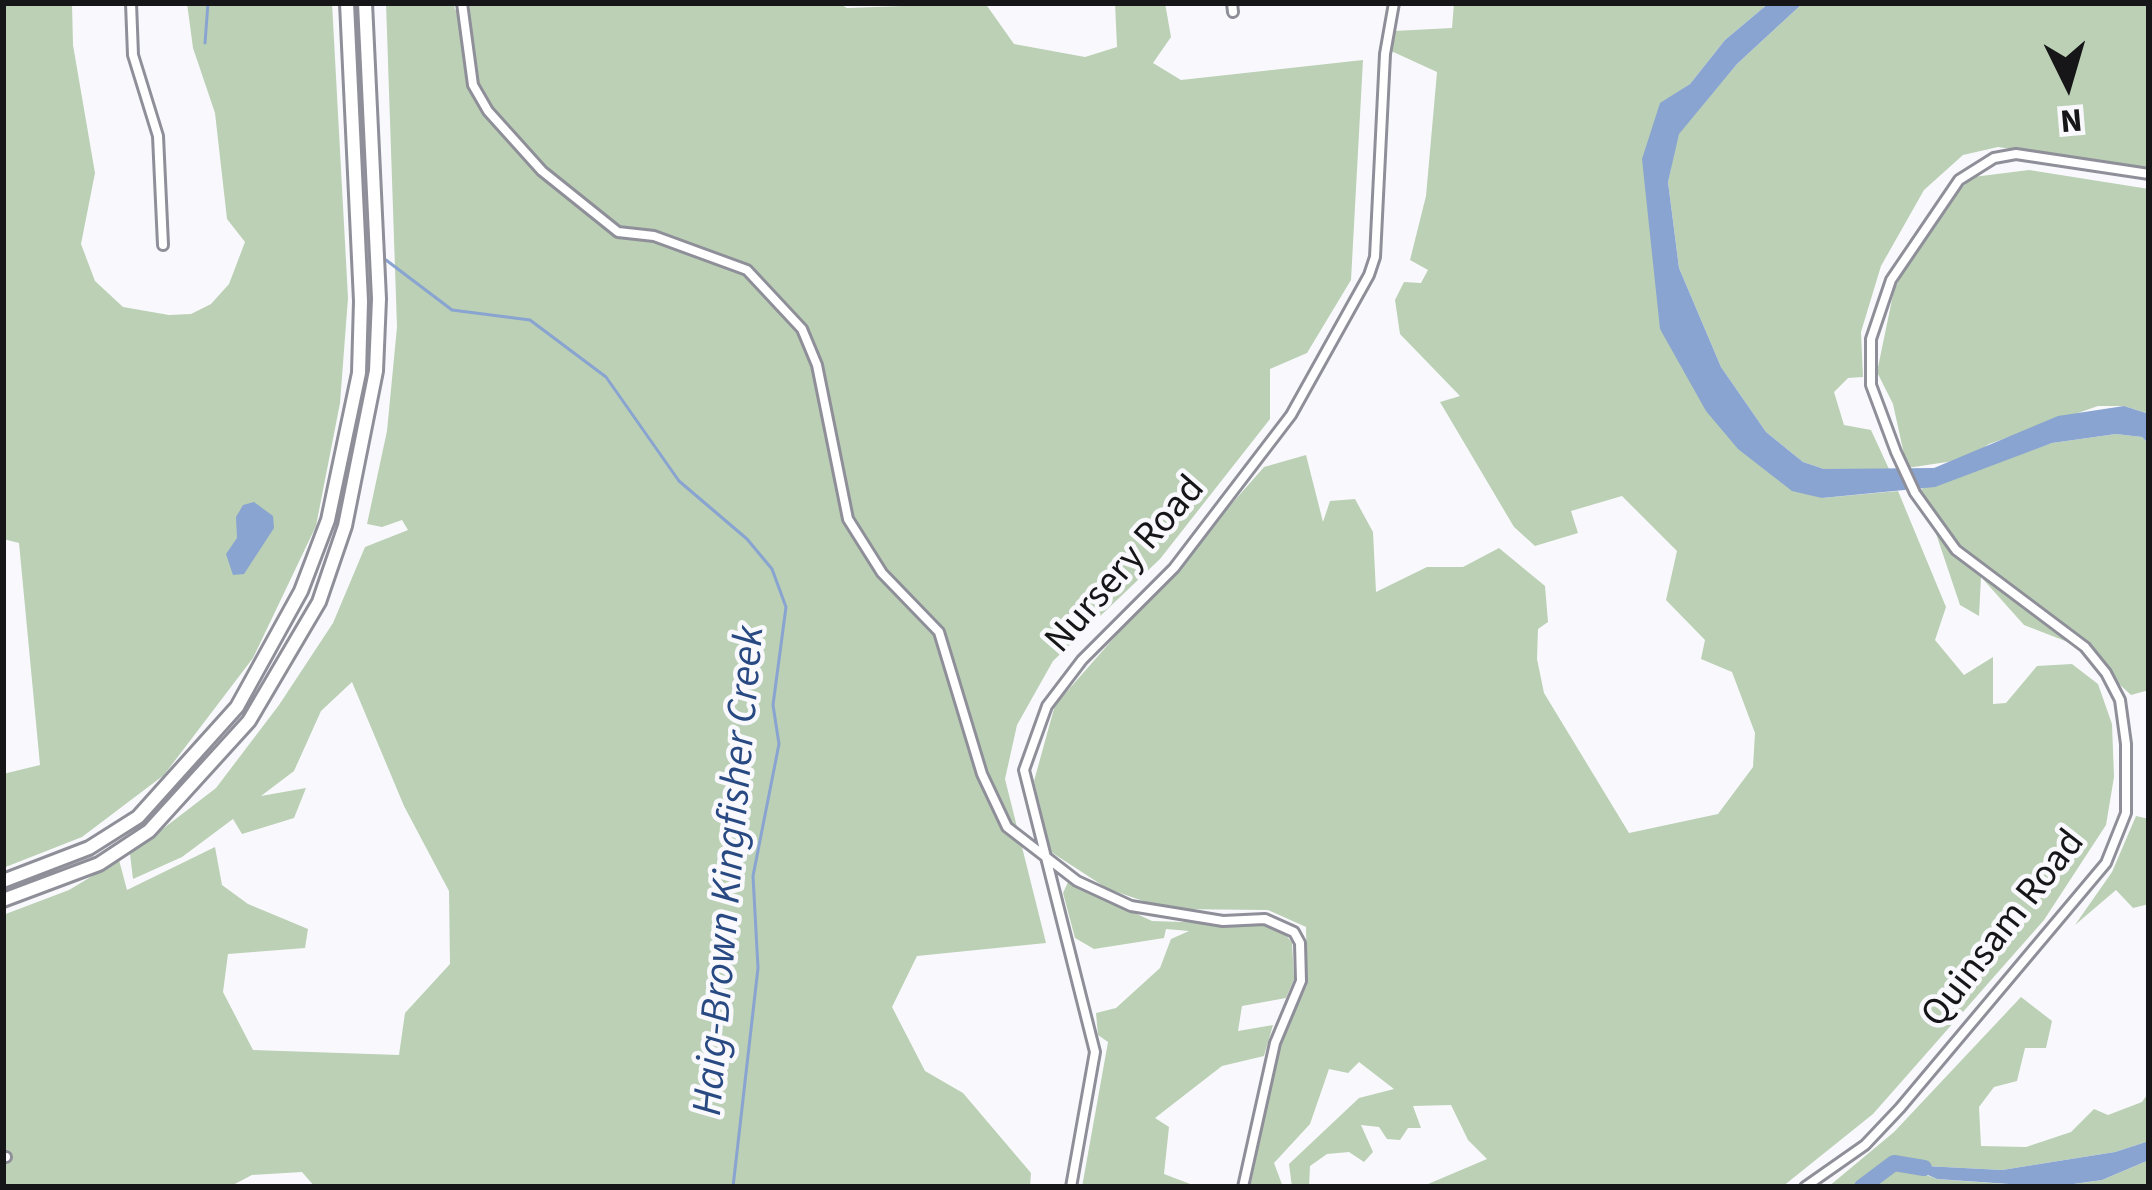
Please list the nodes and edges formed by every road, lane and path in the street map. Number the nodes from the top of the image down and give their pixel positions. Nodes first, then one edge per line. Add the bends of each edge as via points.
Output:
1 (131, 3) edge
2 (346, 3) edge
3 (365, 3) edge
4 (462, 3) edge
5 (1394, 3) edge
6 (2149, 173) edge
7 (163, 245) dead end
8 (1047, 858) junction
9 (3, 881) edge
10 (3, 900) edge
11 (1071, 1187) edge
12 (1243, 1187) edge
13 (1805, 1187) edge

1 - 7 street via 134,55 158,136
2 - 9 highway via 359,373 328,520 270,655 237,706 138,817 89,848
3 - 10 highway via 376,371 345,526 319,602 249,721 149,831 99,864
4 - 8 street via 473,85 542,171 618,232 654,236 747,270 802,329 817,364 848,519 882,572 939,632 982,774 1007,827
5 - 8 street, Nursery Road via 1369,275 1280,430 1174,568 1047,706 1024,770
6 - 13 street, Quinsam Road via 2016,154 1994,158 1959,180 1891,280 1871,339 1871,385 1897,452 1956,550 2085,647 2106,673 2120,700 2126,813 2106,863 1900,1108
8 - 11 street, Nursery Road via 1095,1052
8 - 12 street via 1131,906 1223,921 1265,919 1294,932 1301,981 1275,1042

